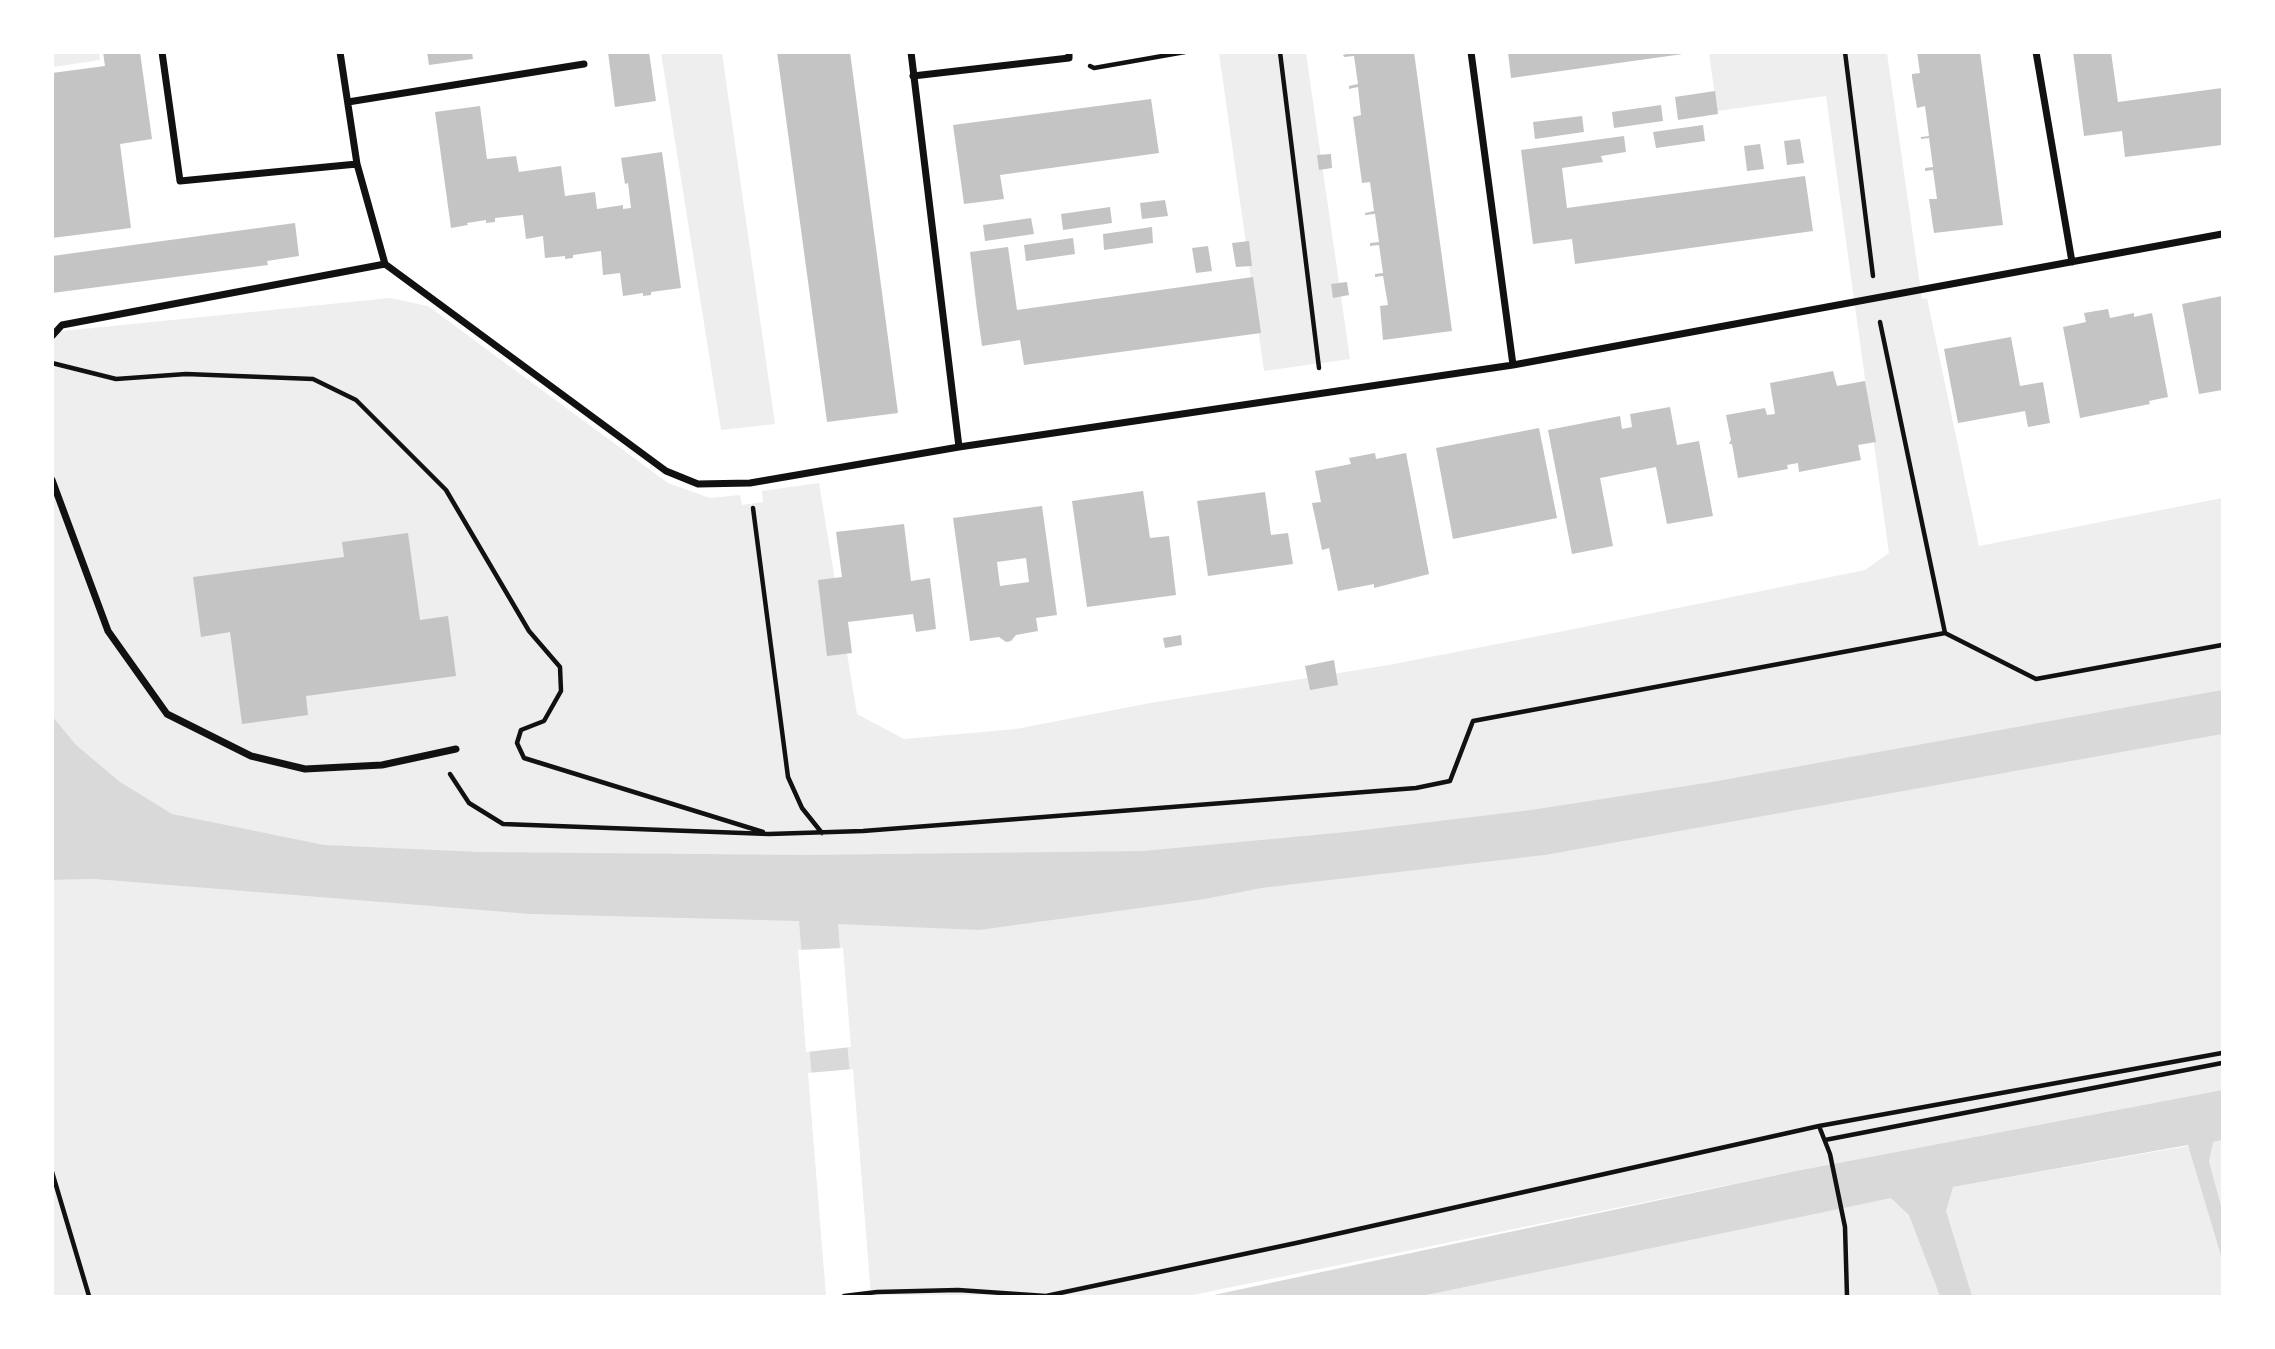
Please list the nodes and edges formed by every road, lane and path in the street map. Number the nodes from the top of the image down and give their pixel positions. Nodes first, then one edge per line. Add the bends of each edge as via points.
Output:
1 (162, 52) edge
2 (340, 52) edge
3 (911, 52) edge
4 (1185, 52) edge
5 (1280, 52) edge
6 (1471, 52) edge
7 (1845, 52) edge
8 (2036, 52) edge
9 (1069, 55) edge
10 (584, 64) dead end
11 (914, 76) junction
12 (348, 102) junction
13 (358, 164) junction
14 (2222, 234) edge
15 (2072, 262) junction
16 (384, 264) junction
17 (1876, 299) junction
18 (52, 336) edge
19 (52, 363) edge
20 (1513, 365) junction
21 (1322, 393) junction
22 (959, 447) junction
23 (52, 480) edge
24 (750, 483) junction
25 (1945, 633) junction
26 (2222, 645) edge
27 (456, 749) dead end
28 (436, 753) junction
29 (822, 833) junction
30 (769, 834) junction
31 (2222, 1053) edge
32 (2222, 1063) edge
33 (1819, 1126) junction
34 (1825, 1140) junction
35 (52, 1172) edge
36 (89, 1297) edge
37 (844, 1297) edge
38 (1847, 1297) edge

1 - 13 street via 180,181
2 - 12 street
3 - 11 street
4 - 9 path via 1094,68
5 - 21 path
6 - 20 street
7 - 17 path
8 - 15 street
9 - 11 street
10 - 12 street
11 - 22 street
12 - 13 street
13 - 16 street
14 - 15 street
15 - 17 street
16 - 18 street via 62,325
16 - 24 street via 666,471 698,484
17 - 20 street
17 - 25 path
19 - 30 path via 116,379 186,374 313,379 356,400 446,490 528,631 560,667 561,691 544,721 521,730 516,743 524,758
20 - 21 street
21 - 22 street
22 - 24 street
23 - 28 street via 108,631 167,714 251,756 305,769 382,765
24 - 29 path via 788,777 802,808
25 - 26 path via 2036,679
25 - 29 path via 1472,721 1450,781 1416,788
27 - 28 street
28 - 30 path via 469,803 503,824
29 - 30 path
31 - 33 path
32 - 34 path
33 - 34 path
33 - 37 path via 1046,1296 958,1290
34 - 38 path via 1844,1227
35 - 36 path

